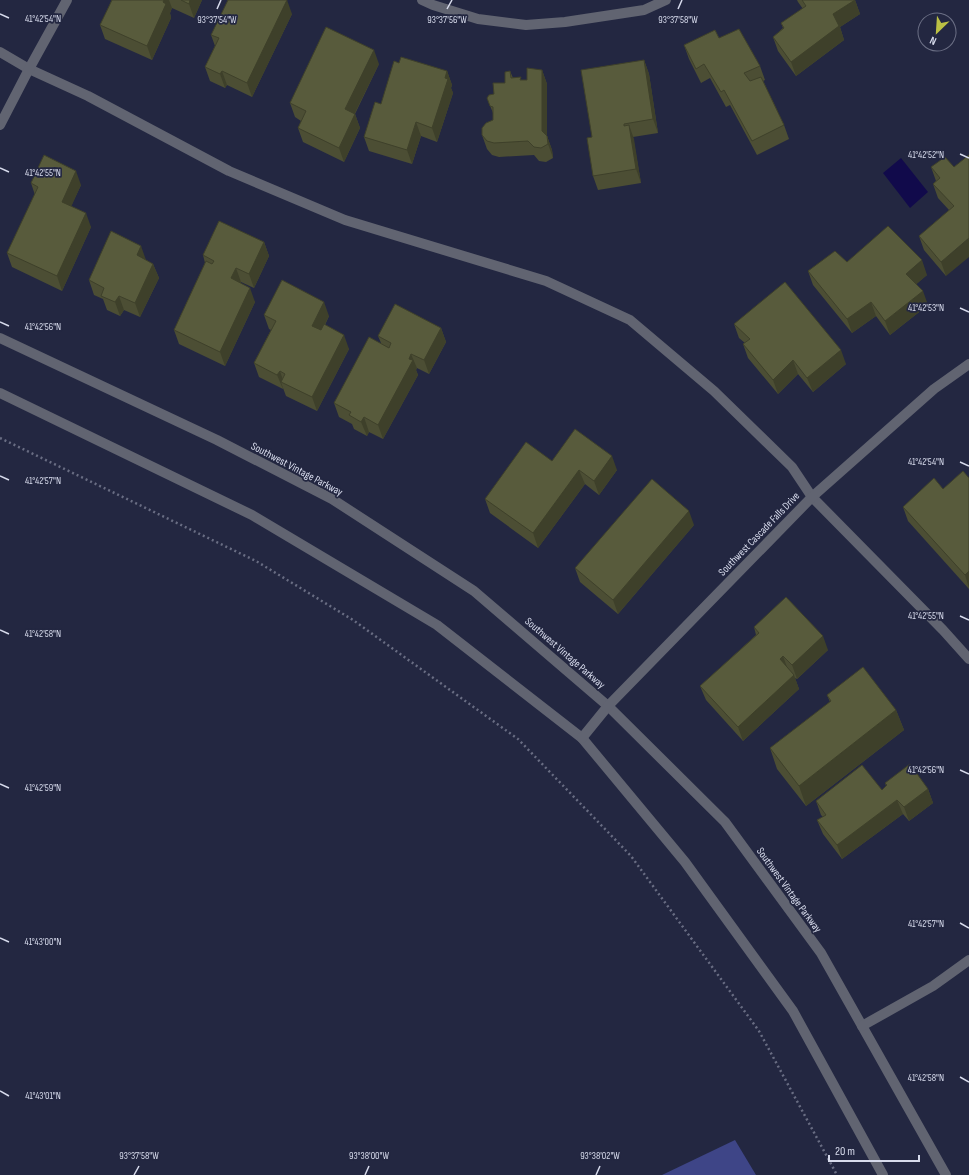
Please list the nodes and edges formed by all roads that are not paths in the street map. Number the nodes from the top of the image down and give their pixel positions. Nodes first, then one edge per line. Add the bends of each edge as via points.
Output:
1 (67, 0) edge
2 (422, 0) edge
3 (666, 0) edge
4 (0, 52) edge
5 (29, 68) junction
6 (0, 125) edge
7 (0, 338) edge
8 (969, 364) edge
9 (0, 393) edge
10 (812, 497) junction
11 (969, 659) edge
12 (608, 706) junction
13 (582, 738) junction
14 (969, 960) edge
15 (862, 1026) junction
16 (883, 1175) edge
17 (946, 1175) edge

1 - 5 street
2 - 3 street via 478,19 526,25 644,10
4 - 5 street
5 - 6 street
5 - 10 street via 88,96 229,171 338,217 546,281 630,320 725,402 792,467
7 - 12 street, Southwest Vintage Parkway via 217,440 332,499 474,591
8 - 10 street, Southwest Cascade Falls Drive via 934,389
9 - 13 street via 252,515 437,625
10 - 11 street
10 - 12 street, Southwest Cascade Falls Drive
12 - 13 street, Southwest Cascade Falls Drive
12 - 15 street, Southwest Vintage Parkway via 725,822 821,954
13 - 16 street via 685,862 793,1011
14 - 15 street via 933,986
15 - 17 street, Southwest Vintage Parkway

